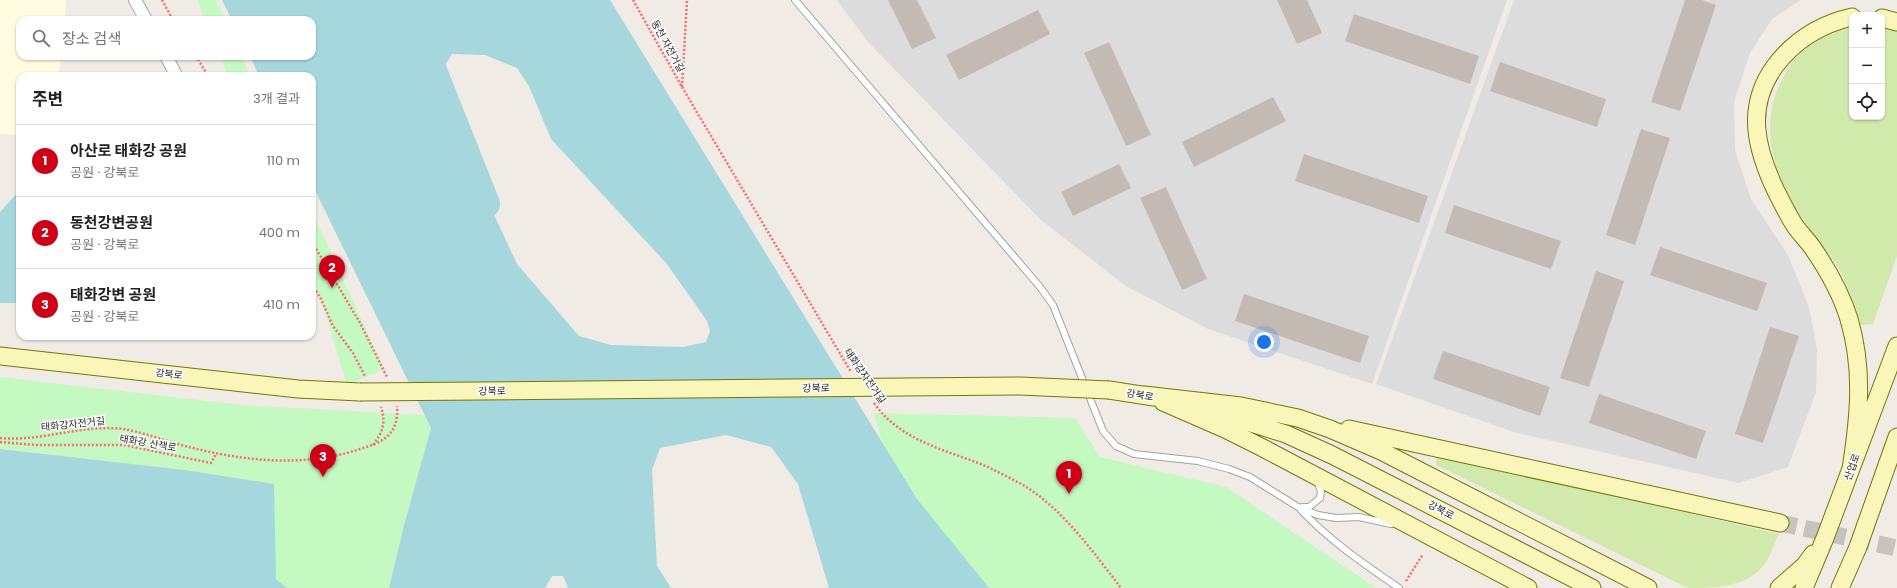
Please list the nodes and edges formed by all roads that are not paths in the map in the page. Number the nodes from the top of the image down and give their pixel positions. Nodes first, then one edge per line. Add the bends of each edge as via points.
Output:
1 (135, 0) edge
2 (794, 0) edge
3 (144, 16) edge
4 (1849, 18) edge
5 (1885, 19) edge
6 (1897, 22) edge
7 (168, 60) edge
8 (174, 72) edge
9 (1897, 346) edge
10 (0, 356) edge
11 (1144, 395) junction
12 (1298, 418) junction
13 (1897, 437) edge
14 (1897, 463) edge
15 (1851, 469) junction
16 (1308, 470) junction
17 (1882, 480) junction
18 (1298, 507) junction
19 (1780, 523) tunnel mouth
20 (1431, 537) junction
21 (1825, 538) junction
22 (1858, 546) junction
23 (1399, 588) edge
24 (1528, 588) edge
25 (1592, 588) edge
26 (1648, 588) edge
27 (1778, 588) edge
28 (1804, 588) edge
29 (1840, 588) edge
30 (1849, 588) edge

1 - 3 street
2 - 18 lane via 1053,305 1103,431 1116,446 1134,454 1198,461 1229,469 1250,477
4 - 15 main road via 1823,27 1793,46 1770,74 1758,104 1756,121 1758,142 1771,181 1795,226 1812,246 1834,282 1849,319 1859,369 1860,400
5 - 6 main road
7 - 8 street
9 - 15 main road, 산업로
10 - 11 main road, 강북로, bridge via 298,389 363,386 1012,386 1064,387
11 - 12 main road via 1240,406
11 - 16 main road via 1225,429
11 - 25 main road, 강북로 via 1220,413 1286,434
12 - 19 main road
12 - 26 main road via 1382,451
13 - 17 main road
14 - 17 main road
15 - 21 main road, 산업로
16 - 18 lane via 1318,484 1320,498 1309,507
16 - 20 main road
17 - 22 main road
18 - 20 lane via 1318,515 1377,520
18 - 23 lane via 1346,551
20 - 24 main road
21 - 27 main road via 1805,565
21 - 28 main road, 산업로
22 - 29 main road
22 - 30 main road

